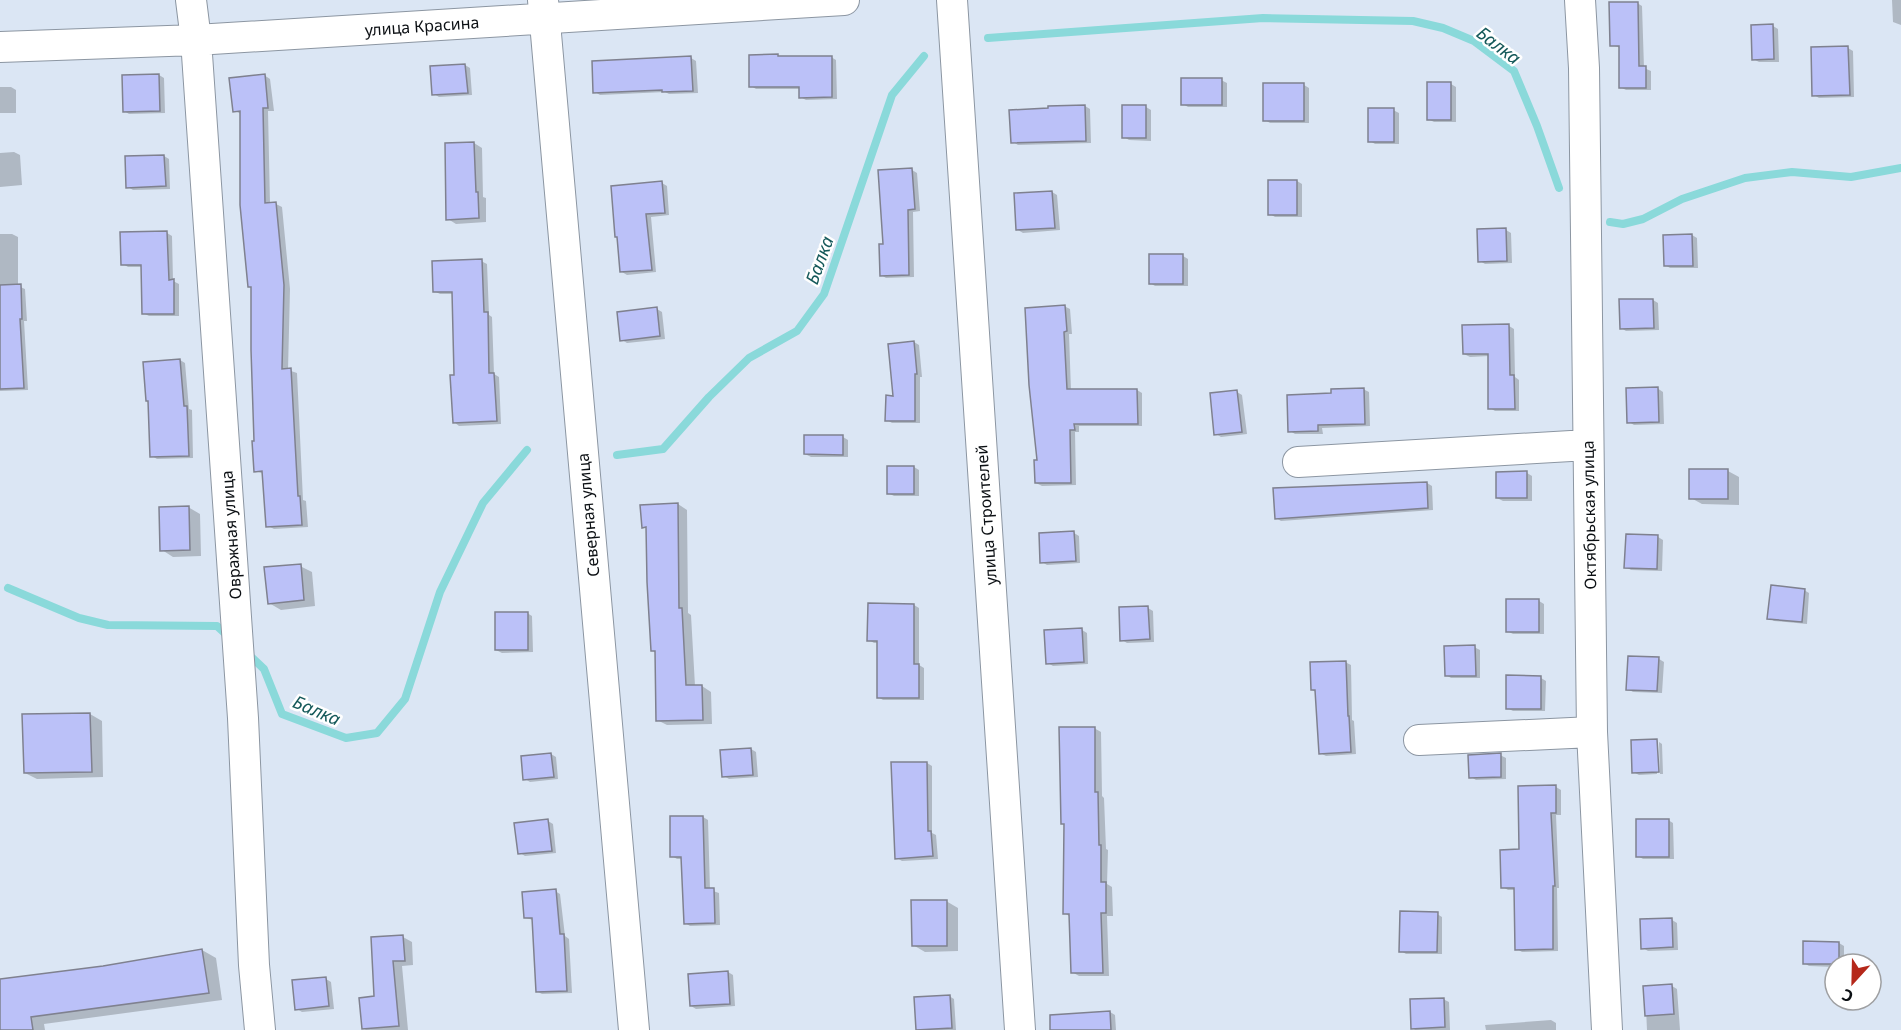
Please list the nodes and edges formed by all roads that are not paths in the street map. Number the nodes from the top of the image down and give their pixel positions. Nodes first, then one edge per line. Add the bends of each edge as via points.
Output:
1 (191, 0) edge
2 (844, 0) edge
3 (952, 0) edge
4 (1580, 0) edge
5 (543, 9) edge
6 (196, 40) junction
7 (0, 47) edge
8 (1588, 445) junction
9 (1298, 462) dead end
10 (1592, 732) junction
11 (1419, 740) dead end
12 (260, 1030) edge
13 (634, 1030) edge
14 (1020, 1030) edge
15 (1607, 1030) edge

1 - 6 street, Овражная улица
2 - 5 street, улица Красина
3 - 14 street, улица Строителей
4 - 8 street, Октябрьская улица
5 - 6 street, улица Красина
5 - 13 street, Северная улица
6 - 7 street, улица Красина
6 - 12 street, Овражная улица via 243,706
8 - 9 street
8 - 10 street, Октябрьская улица
10 - 11 street
10 - 15 street, Октябрьская улица

